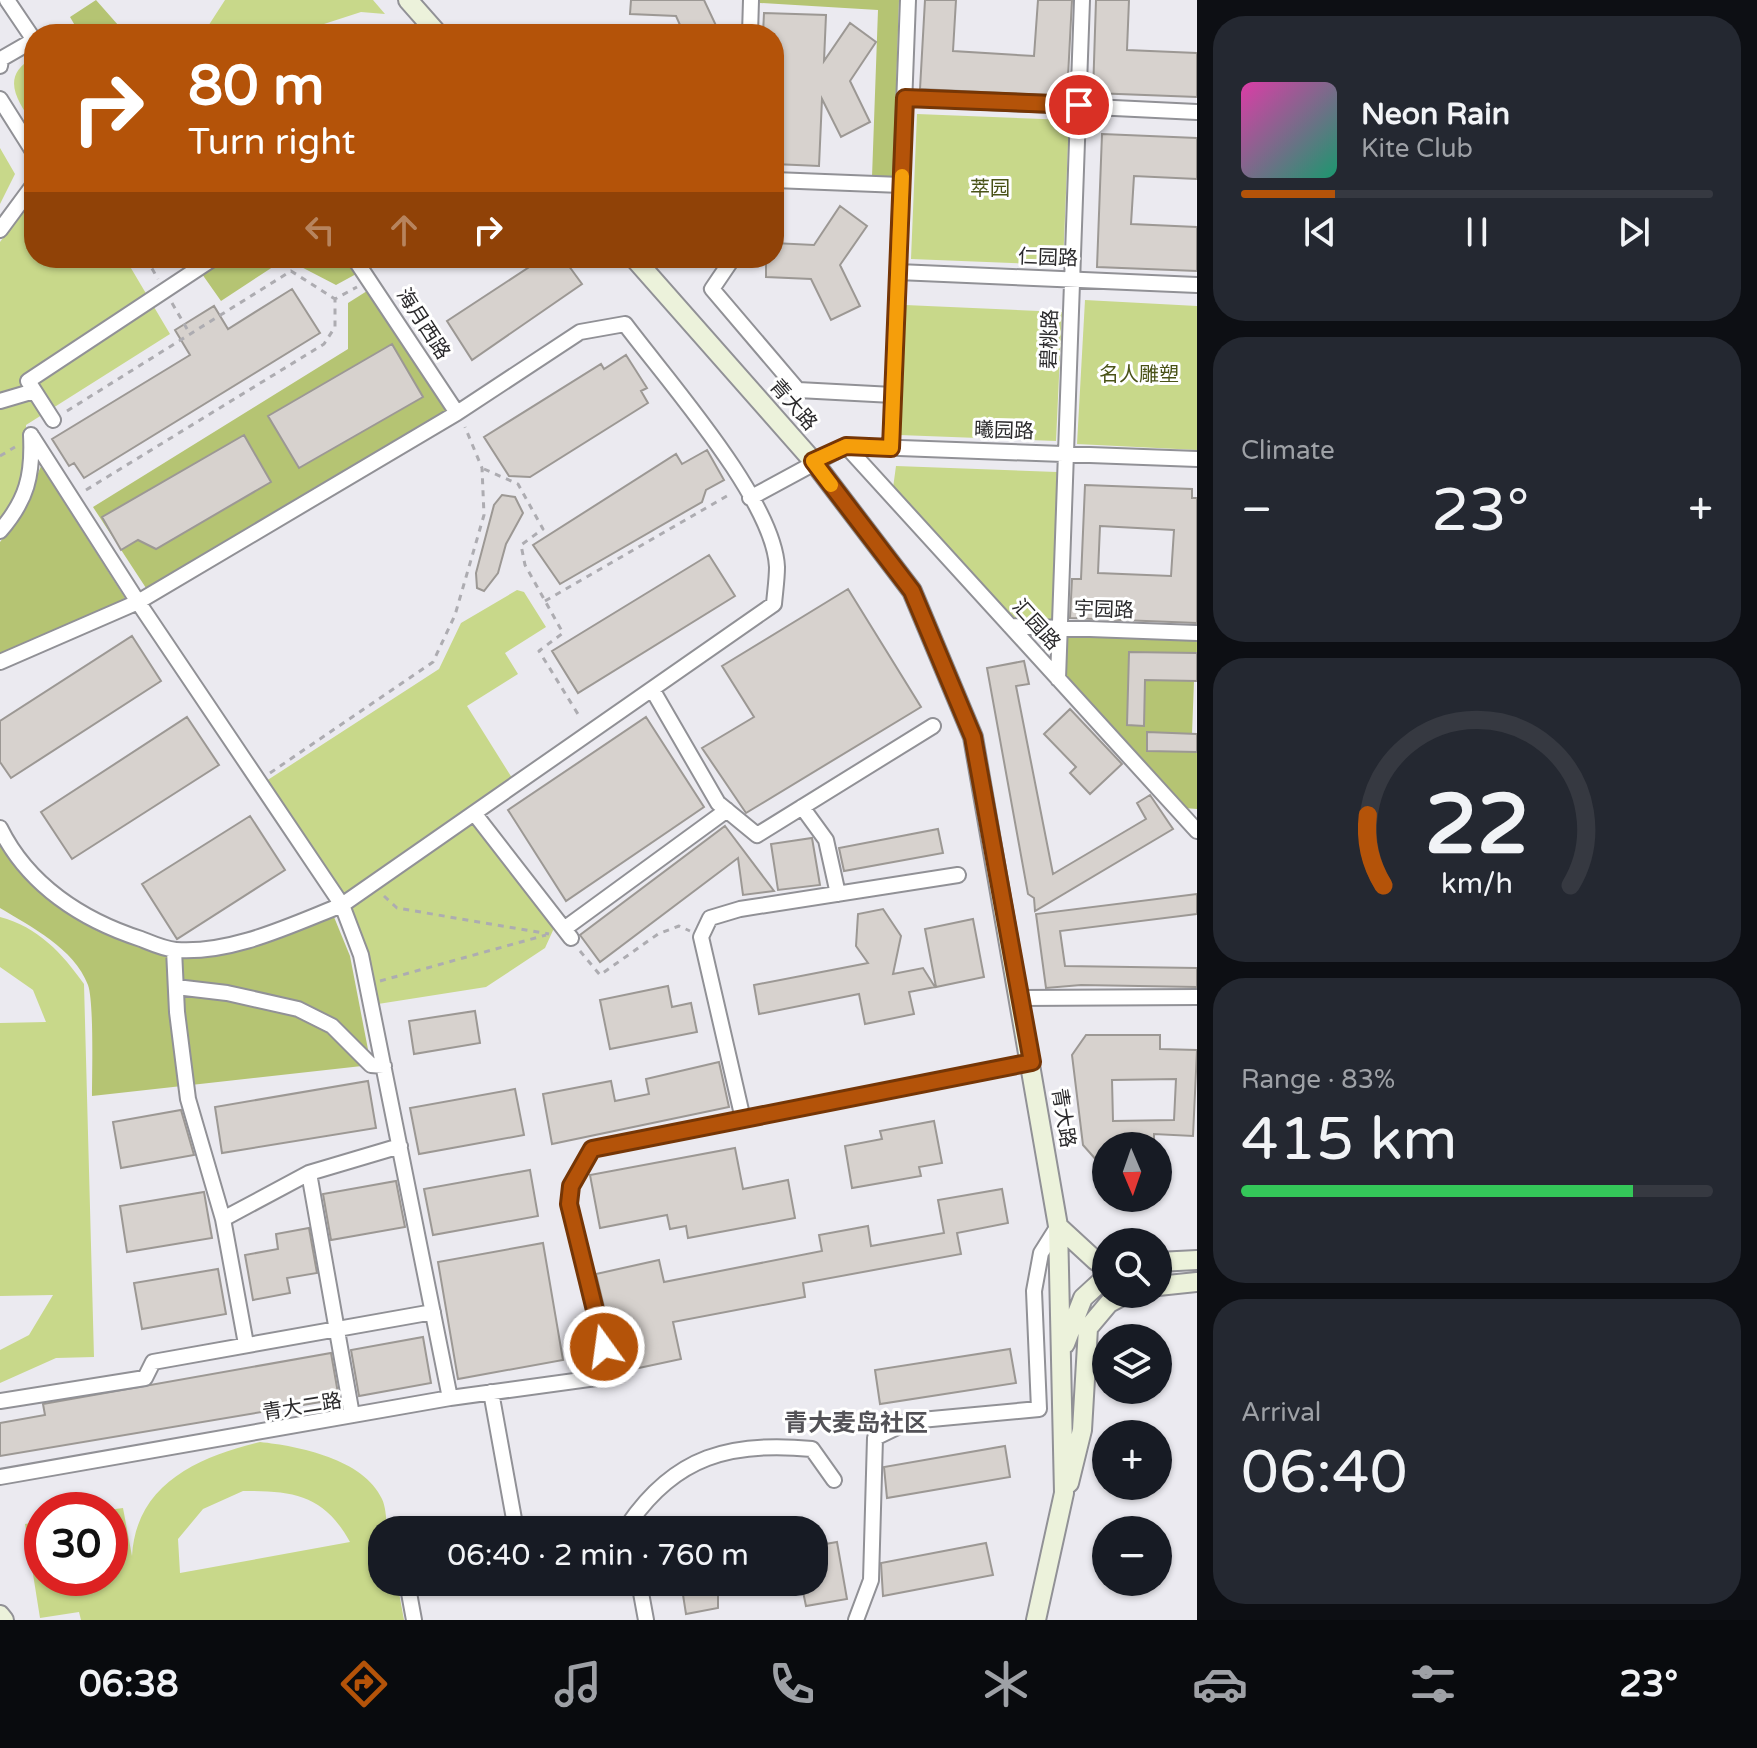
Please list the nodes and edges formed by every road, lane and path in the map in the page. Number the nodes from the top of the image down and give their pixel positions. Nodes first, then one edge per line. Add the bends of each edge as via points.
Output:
1 (7, 0) edge
2 (408, 0) edge
3 (751, 0) edge
4 (908, 0) edge
5 (1082, 0) edge
6 (429, 24) edge
7 (750, 24) edge
8 (24, 25) edge
9 (24, 46) edge
10 (0, 59) edge
11 (0, 66) edge
12 (905, 98) junction
13 (0, 99) edge
14 (1079, 105) junction
15 (1197, 111) edge
16 (24, 137) edge
17 (784, 180) edge
18 (901, 185) junction
19 (24, 197) edge
20 (0, 228) edge
21 (199, 268) edge
22 (362, 268) edge
23 (643, 268) edge
24 (726, 268) edge
25 (898, 272) junction
26 (371, 279) junction
27 (1072, 279) junction
28 (1197, 285) edge
29 (335, 299) junction
30 (34, 391) junction
31 (893, 395) junction
32 (0, 401) edge
33 (457, 413) junction
34 (53, 420) joint
35 (31, 435) junction
36 (846, 446) junction
37 (891, 448) junction
38 (1066, 453) junction
39 (0, 456) edge
40 (1197, 459) edge
41 (813, 461) junction
42 (482, 468) junction
43 (747, 492) junction
44 (72, 499) junction
45 (0, 531) edge
46 (545, 601) junction
47 (138, 602) junction
48 (1010, 626) junction
49 (1060, 628) junction
50 (1197, 633) edge
51 (0, 662) edge
52 (1058, 679) junction
53 (652, 689) junction
54 (933, 726) dead end
55 (589, 732) junction
56 (258, 782) junction
57 (802, 807) junction
58 (727, 810) junction
59 (474, 813) junction
60 (1181, 814) junction
61 (1197, 815) edge
62 (0, 828) edge
63 (1197, 831) edge
64 (958, 875) dead end
65 (371, 885) junction
66 (838, 894) junction
67 (342, 905) junction
68 (568, 934) junction
69 (701, 937) junction
70 (174, 950) junction
71 (367, 985) junction
72 (176, 987) junction
73 (1197, 997) edge
74 (1020, 998) junction
75 (1032, 1062) junction
76 (384, 1066) junction
77 (743, 1119) junction
78 (400, 1146) junction
79 (309, 1173) junction
80 (223, 1219) junction
81 (1058, 1226) junction
82 (1092, 1257) edge
83 (1197, 1260) edge
84 (1172, 1261) edge
85 (1197, 1282) edge
86 (1172, 1285) edge
87 (1092, 1290) edge
88 (1105, 1308) edge
89 (433, 1312) junction
90 (337, 1328) junction
91 (246, 1344) junction
92 (1061, 1358) junction
93 (491, 1394) junction
94 (450, 1398) junction
95 (0, 1401) edge
96 (352, 1415) junction
97 (0, 1477) edge
98 (834, 1480) dead end
99 (1064, 1493) junction
100 (513, 1516) edge
101 (635, 1516) edge
102 (410, 1596) edge
103 (642, 1596) edge
104 (0, 1615) edge
105 (4, 1620) edge
106 (414, 1620) edge
107 (646, 1620) edge
108 (856, 1620) edge
109 (1036, 1620) edge

1 - 8 street
2 - 6 street
3 - 7 street
4 - 12 street
5 - 14 street, 碧桃路
9 - 10 street
10 - 11 street
12 - 14 street
12 - 18 street
13 - 16 street
14 - 15 street
14 - 27 street, 碧桃路
17 - 18 street
18 - 25 street
19 - 20 street
21 - 30 street via 28,381
22 - 26 street, 海月西路
23 - 41 street, 青大路
24 - 31 street via 712,289 798,390
25 - 27 street, 仁园路
25 - 31 street
26 - 29 path
26 - 33 street, 海月西路
27 - 28 street, 仁园路
27 - 38 street, 碧桃路
29 - 34 path via 291,271
29 - 44 path via 335,327 324,344
30 - 32 street
30 - 34 street
31 - 37 street
33 - 42 path
33 - 43 street via 580,332 625,324
33 - 47 street
35 - 39 path
35 - 44 street
35 - 45 street via 33,470 16,513
36 - 37 street, 曦园路
36 - 41 street, 曦园路
36 - 48 street, 汇园路
37 - 38 street, 曦园路
38 - 40 street, 曦园路
38 - 49 street, 碧桃路
41 - 43 street, 曦园路
41 - 74 street, 青大路 via 912,591 973,737
42 - 46 path via 518,484 543,529 521,545 525,565
42 - 56 path via 484,515 455,615 433,662
43 - 46 path
43 - 53 street via 777,565 774,604
44 - 47 street
46 - 55 path via 563,633 539,651
47 - 51 street
47 - 56 street
48 - 49 street, 宇园路
48 - 52 street, 汇园路
49 - 50 street, 宇园路
49 - 52 street, 碧桃路
52 - 60 street, 汇园路
53 - 55 street
53 - 58 street
54 - 57 street
55 - 59 street
56 - 67 street
57 - 58 street via 757,835
57 - 66 street via 826,840
58 - 68 street
59 - 65 street
59 - 68 street
60 - 61 street
60 - 63 street, 汇园路
62 - 70 street via 42,886 104,927
64 - 66 street
65 - 67 street
65 - 71 path via 397,908 550,934
66 - 69 street via 710,918
67 - 70 street via 266,935
67 - 71 street
68 - 69 path via 600,975 679,926
69 - 77 street
70 - 72 street
71 - 76 street
72 - 76 street via 298,1009 332,1026 371,1065
72 - 80 street via 188,1099
73 - 74 street
74 - 75 street, 青大路
75 - 77 street
75 - 81 street, 青大路
76 - 78 street
77 - 93 street via 592,1149 571,1186 569,1204 611,1376
78 - 79 street
78 - 89 street
79 - 80 street
79 - 90 street
80 - 91 street
81 - 82 street
81 - 92 street, 青大路
81 - 108 street via 1041,1253 1034,1291 1039,1409 910,1421 875,1438 871,1580
83 - 84 street
85 - 86 street
87 - 92 street via 1083,1298
88 - 99 street via 1088,1328 1082,1430 1075,1470
89 - 90 street
89 - 94 street
90 - 91 street
90 - 96 street
91 - 95 street via 153,1362 145,1378
92 - 99 street, 青大路
93 - 94 street
93 - 97 street, 青大二路
93 - 100 street
94 - 96 street
96 - 97 street
98 - 101 street via 812,1449 751,1446 713,1455 675,1474 647,1497
99 - 109 street, 青大路
102 - 106 street
103 - 107 street
104 - 105 street

